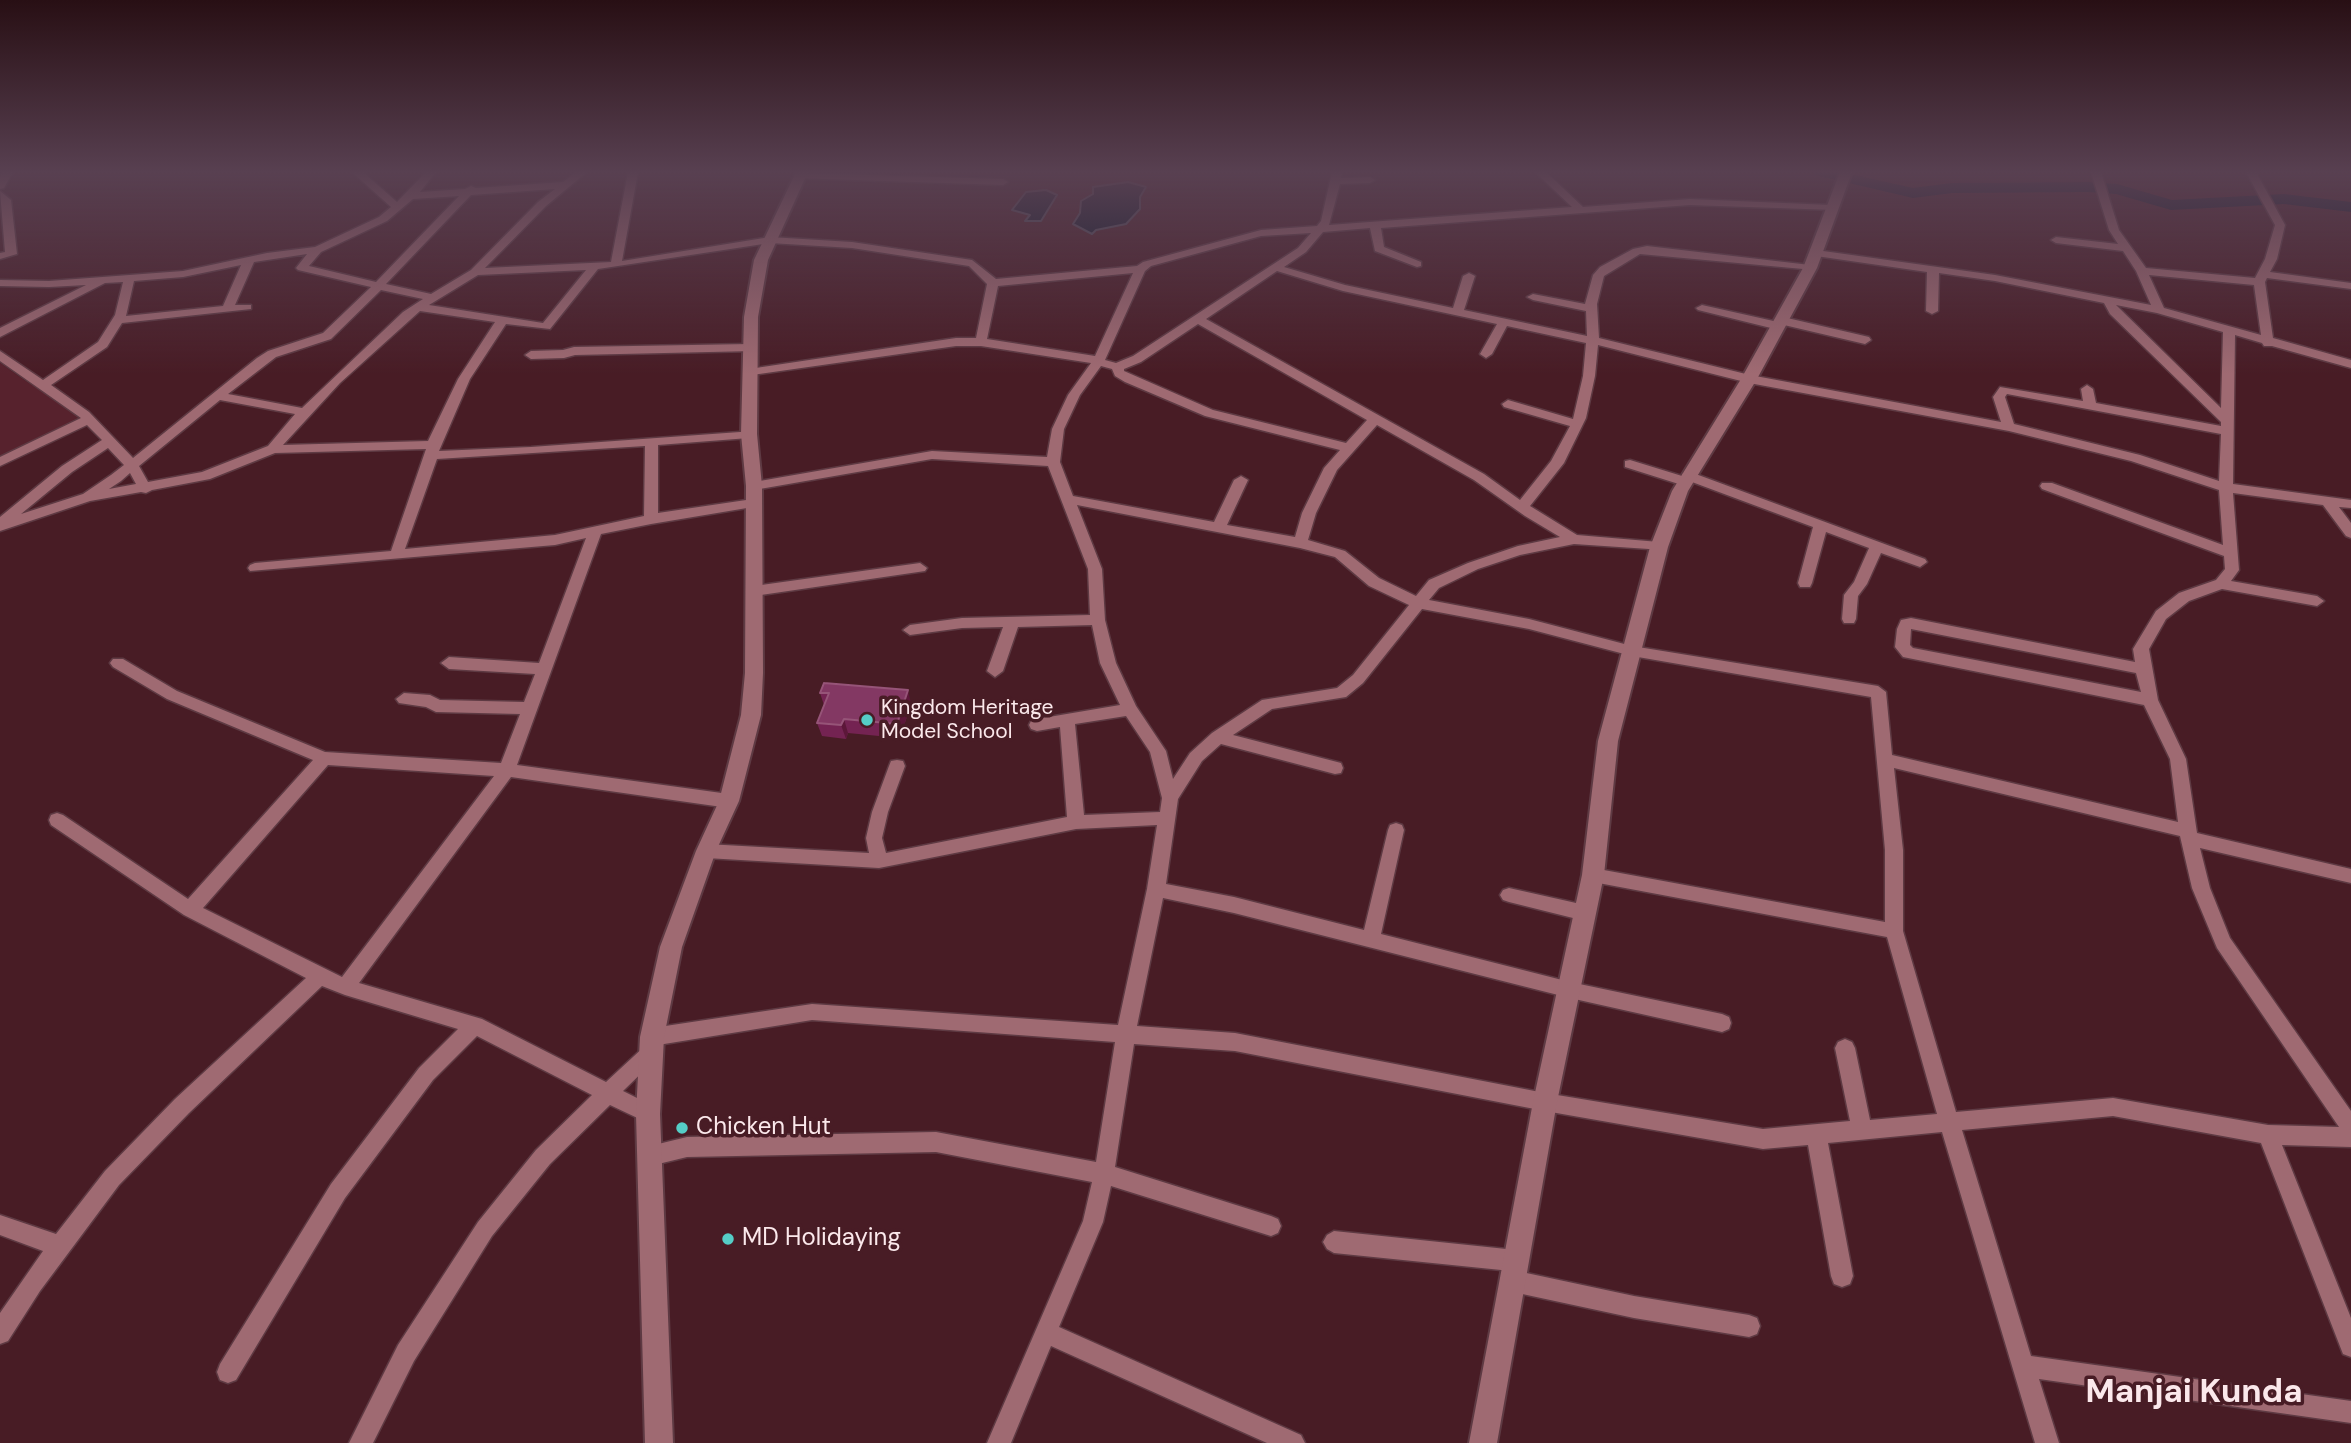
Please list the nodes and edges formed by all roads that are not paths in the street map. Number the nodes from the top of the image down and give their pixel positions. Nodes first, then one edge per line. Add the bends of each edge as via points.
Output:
1 (8, 239) edge
2 (344, 239) edge
3 (423, 239) edge
4 (507, 239) edge
5 (621, 239) edge
6 (1238, 239) edge
7 (1312, 239) edge
8 (1377, 239) edge
9 (1820, 239) edge
10 (2120, 239) edge
11 (2277, 239) edge
12 (770, 240) junction
13 (2056, 240) dead end
14 (2125, 248) junction
15 (317, 250) junction
16 (0, 256) edge
17 (249, 260) junction
18 (1813, 261) junction
19 (1418, 264) dead end
20 (616, 265) junction
21 (594, 267) junction
22 (1274, 267) junction
23 (1140, 269) junction
24 (1933, 269) junction
25 (2142, 271) junction
26 (475, 272) junction
27 (1469, 276) dead end
28 (2260, 278) junction
29 (129, 279) junction
30 (101, 281) junction
31 (0, 283) edge
32 (993, 283) junction
33 (378, 285) junction
34 (2351, 286) edge
35 (1533, 297) dead end
36 (433, 298) junction
37 (2108, 300) junction
38 (247, 307) dead end
39 (419, 307) junction
40 (1702, 308) dead end
41 (227, 309) junction
42 (1591, 309) junction
43 (2159, 310) junction
44 (1932, 311) dead end
45 (1457, 312) junction
46 (1196, 318) junction
47 (503, 319) junction
48 (118, 320) junction
49 (1503, 323) junction
50 (1781, 324) junction
51 (2229, 332) junction
52 (0, 333) edge
53 (1865, 341) dead end
54 (981, 342) junction
55 (1591, 343) junction
56 (2269, 343) junction
57 (750, 348) junction
58 (1486, 354) dead end
59 (0, 355) edge
60 (531, 355) dead end
61 (1099, 360) junction
62 (2351, 364) edge
63 (1117, 367) junction
64 (749, 373) junction
65 (1749, 379) junction
66 (43, 385) junction
67 (2087, 389) dead end
68 (218, 396) junction
69 (1508, 404) dead end
70 (2090, 406) junction
71 (304, 412) junction
72 (1376, 418) junction
73 (89, 419) junction
74 (1577, 424) junction
75 (2227, 426) junction
76 (2009, 427) junction
77 (749, 434) junction
78 (652, 441) junction
79 (108, 442) junction
80 (1348, 448) junction
81 (273, 449) junction
82 (433, 450) junction
83 (0, 462) edge
84 (1053, 462) junction
85 (1630, 464) dead end
86 (132, 465) junction
87 (1687, 479) junction
88 (1241, 480) dead end
89 (2048, 486) dead end
90 (2226, 488) junction
91 (146, 489) junction
92 (753, 495) junction
93 (88, 497) junction
94 (1067, 499) junction
95 (2327, 501) junction
96 (2351, 505) edge
97 (1522, 507) junction
98 (651, 519) junction
99 (0, 525) edge
100 (1219, 527) junction
101 (1820, 527) junction
102 (595, 533) junction
103 (2351, 533) edge
104 (1574, 539) junction
105 (1300, 543) junction
106 (1659, 547) junction
107 (1876, 548) junction
108 (2231, 553) junction
109 (396, 555) junction
110 (1920, 562) dead end
111 (255, 568) dead end
112 (920, 568) dead end
113 (1805, 583) dead end
114 (2221, 584) junction
115 (754, 591) junction
116 (2317, 601) dead end
117 (1418, 603) junction
118 (1849, 619) dead end
119 (1098, 620) junction
120 (1012, 623) junction
121 (910, 630) dead end
122 (1632, 651) junction
123 (117, 663) dead end
124 (449, 663) dead end
125 (544, 669) junction
126 (2143, 669) junction
127 (995, 671) dead end
128 (404, 699) dead end
129 (2150, 700) junction
130 (530, 708) junction
131 (1130, 709) junction
132 (1066, 721) junction
133 (1037, 725) dead end
134 (1218, 737) junction
135 (324, 758) junction
136 (1885, 760) junction
137 (897, 766) dead end
138 (1335, 768) dead end
139 (507, 770) junction
140 (1170, 798) junction
141 (729, 800) junction
142 (1167, 818) junction
143 (57, 820) dead end
144 (1076, 822) junction
145 (1396, 830) dead end
146 (2189, 834) junction
147 (706, 850) junction
148 (879, 861) junction
149 (1593, 875) junction
150 (2351, 876) edge
151 (1156, 889) junction
152 (1509, 895) dead end
153 (190, 910) junction
154 (1585, 913) junction
155 (1895, 931) junction
156 (1371, 940) junction
157 (320, 976) junction
158 (345, 987) junction
159 (1570, 990) junction
160 (1722, 1023) dead end
161 (475, 1025) junction
162 (1126, 1034) junction
163 (651, 1044) junction
164 (1844, 1048) dead end
165 (609, 1093) junction
166 (1545, 1102) junction
167 (649, 1114) junction
168 (1949, 1122) junction
169 (2351, 1128) edge
170 (1863, 1130) junction
171 (1816, 1134) junction
172 (2268, 1135) junction
173 (2351, 1137) edge
174 (649, 1156) junction
175 (1104, 1174) junction
176 (0, 1225) edge
177 (1270, 1226) dead end
178 (1334, 1242) dead end
179 (60, 1247) junction
180 (1514, 1271) junction
181 (1842, 1276) dead end
182 (1749, 1326) dead end
183 (0, 1333) edge
184 (1048, 1333) junction
185 (2351, 1346) edge
186 (2024, 1366) junction
187 (228, 1372) dead end
188 (2351, 1412) edge
189 (361, 1443) edge
190 (659, 1443) edge
191 (999, 1443) edge
192 (1293, 1443) edge
193 (1483, 1443) edge
194 (2047, 1443) edge

1 - 16 street via 11,254
2 - 15 street
3 - 33 street
4 - 26 street
5 - 20 street
6 - 23 street
7 - 22 street
8 - 19 street via 1379,249
9 - 18 street
10 - 14 street
11 - 28 street via 2272,259
12 - 20 street
12 - 32 street via 830,242 972,263
12 - 57 street via 756,281
13 - 14 street
14 - 25 street
15 - 17 street
15 - 33 street via 302,268
17 - 29 street via 183,274
17 - 41 street
18 - 24 street
18 - 42 street via 1642,249 1599,275
18 - 50 street
20 - 21 street
21 - 26 street
21 - 47 street via 547,327
22 - 45 street via 1343,288
22 - 46 street
23 - 32 street
23 - 61 street
24 - 37 street
24 - 44 street
25 - 28 street
25 - 43 street
26 - 36 street
27 - 45 street
28 - 34 street
28 - 56 street
29 - 30 street
29 - 48 street
30 - 31 street
30 - 52 street
32 - 54 street
33 - 36 street
33 - 68 street via 363,306 327,336 272,354
35 - 42 street
36 - 39 street
37 - 43 street
37 - 75 street
38 - 41 street
39 - 47 street
39 - 71 street
40 - 50 street
41 - 48 street
42 - 55 street
43 - 51 street
45 - 49 street
46 - 63 street via 1137,359
46 - 72 street
47 - 82 street via 464,379
48 - 66 street via 97,350
49 - 55 street
49 - 58 street
50 - 53 street
50 - 65 street
51 - 56 street
51 - 75 street
54 - 61 street
54 - 64 street via 934,344
55 - 65 street
55 - 74 street via 1586,401
56 - 62 street
57 - 60 street
57 - 64 street
59 - 66 street
61 - 63 street
61 - 84 street via 1074,395 1058,429
63 - 80 street via 1129,379 1209,413
64 - 77 street
65 - 76 street
65 - 87 street
66 - 73 street
67 - 70 street
68 - 71 street
68 - 86 street
69 - 74 street
70 - 75 street
70 - 76 street via 2004,390 1999,397
71 - 81 street
72 - 80 street
72 - 97 street
73 - 79 street
73 - 83 street
74 - 97 street via 1558,463
75 - 90 street
76 - 90 street via 2135,458
77 - 78 street
77 - 92 street
78 - 82 street
78 - 98 street
79 - 86 street
79 - 99 street via 66,469
80 - 105 street via 1325,478
81 - 82 street
81 - 91 street via 205,477
82 - 109 street
84 - 92 street via 932,454
84 - 94 street
85 - 87 street
86 - 91 street
86 - 93 street
87 - 101 street
87 - 106 street
88 - 100 street
89 - 108 street
90 - 95 street
90 - 108 street
91 - 93 street
92 - 98 street
92 - 115 street
93 - 99 street
94 - 100 street
94 - 119 street via 1095,569
95 - 96 street
95 - 103 street
97 - 104 street
98 - 102 street
100 - 105 street
101 - 107 street
101 - 113 street
102 - 109 street
102 - 125 street
104 - 106 street
104 - 117 street via 1473,566 1434,584
105 - 117 street via 1339,554 1374,582
106 - 122 street
107 - 110 street
107 - 118 street via 1851,595
108 - 114 street via 2232,570
109 - 111 street
112 - 115 street
114 - 116 street
114 - 126 street via 2184,597 2161,615 2141,649
115 - 141 street via 751,715
117 - 122 street via 1529,624
117 - 134 street via 1357,679 1341,692 1268,705
119 - 120 street
119 - 131 street via 1108,663
120 - 121 street
120 - 127 street
122 - 136 street via 1878,692
122 - 149 street via 1608,741
123 - 135 street via 172,695
124 - 125 street
125 - 130 street
126 - 129 street
126 - 129 street via 1911,624 1904,629 1903,650 1917,656
128 - 130 street via 430,701 436,706
129 - 146 street via 2178,759
130 - 139 street
131 - 132 street
131 - 140 street via 1158,751
132 - 133 street
132 - 144 street
134 - 138 street
134 - 140 street via 1196,757
135 - 139 street
135 - 153 street
136 - 146 street
136 - 155 street via 1894,850
137 - 148 street via 874,838
139 - 141 street
139 - 158 street
140 - 142 street
141 - 147 street
142 - 144 street
142 - 151 street
143 - 153 street
144 - 148 street
145 - 156 street
146 - 150 street
146 - 169 street via 2201,888 2222,942
147 - 148 street
147 - 163 street via 671,947
149 - 154 street
149 - 155 street
151 - 156 street
151 - 162 street
152 - 154 street
153 - 157 street
154 - 159 street
155 - 168 street
156 - 159 street
157 - 158 street
157 - 179 street via 121,1169
158 - 161 street
159 - 160 street
159 - 166 street
161 - 165 street
161 - 187 street via 426,1074 338,1191
162 - 163 street via 813,1012
162 - 166 street via 1235,1042
162 - 175 street
163 - 165 street
163 - 167 street
164 - 170 street
165 - 167 street
165 - 189 street via 543,1157 485,1229 406,1353
166 - 171 street via 1763,1139
166 - 180 street
167 - 174 street
168 - 170 street
168 - 172 street via 2113,1107
168 - 186 street
170 - 171 street
171 - 181 street
172 - 173 street
172 - 185 street
174 - 175 street via 687,1147 936,1142
174 - 190 street
175 - 177 street
175 - 184 street via 1093,1222
176 - 179 street
178 - 180 street
179 - 183 street
180 - 182 street via 1634,1307
180 - 193 street
184 - 191 street
184 - 192 street
186 - 188 street
186 - 194 street

